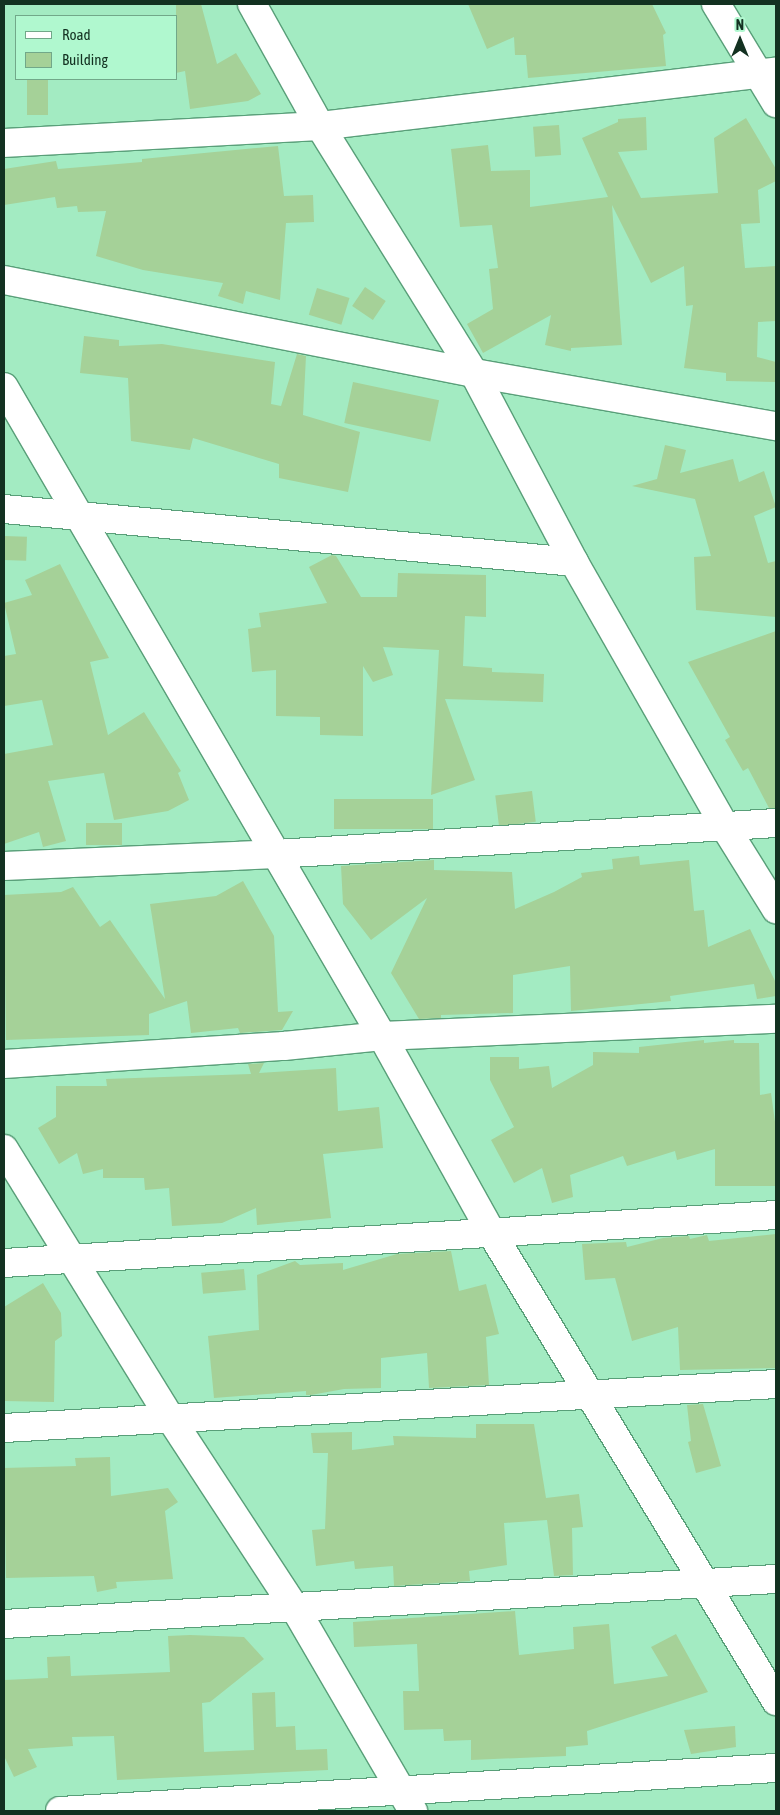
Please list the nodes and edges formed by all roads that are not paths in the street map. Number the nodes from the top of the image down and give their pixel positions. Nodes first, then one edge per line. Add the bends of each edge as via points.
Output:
1 (252, 4) edge
2 (716, 4) edge
3 (767, 73) edge
4 (776, 103) edge
5 (320, 126) junction
6 (4, 143) edge
7 (4, 280) edge
8 (474, 372) junction
9 (4, 387) edge
10 (776, 426) edge
11 (4, 508) edge
12 (82, 516) junction
13 (574, 562) junction
14 (776, 823) edge
15 (725, 827) junction
16 (276, 854) junction
17 (4, 866) edge
18 (776, 909) edge
19 (776, 1019) edge
20 (382, 1036) junction
21 (4, 1064) edge
22 (4, 1149) edge
23 (776, 1215) edge
24 (491, 1232) junction
25 (70, 1258) junction
26 (4, 1263) edge
27 (776, 1384) edge
28 (590, 1395) junction
29 (171, 1419) junction
30 (4, 1428) edge
31 (776, 1579) edge
32 (704, 1583) junction
33 (296, 1610) junction
34 (4, 1624) edge
35 (776, 1701) edge
36 (776, 1768) edge
37 (408, 1802) edge
38 (60, 1811) edge

1 - 5 street
2 - 3 street
3 - 4 street
3 - 5 street
5 - 6 street
5 - 8 street
7 - 8 street
8 - 10 street
8 - 13 street
9 - 12 street
11 - 12 street
12 - 13 street
12 - 16 street
13 - 15 street
14 - 15 street
15 - 16 street
15 - 18 street
16 - 17 street
16 - 20 street
19 - 20 street
20 - 21 street via 284,1046
20 - 24 street
22 - 25 street
23 - 24 street
24 - 25 street
24 - 28 street
25 - 26 street
25 - 29 street
27 - 28 street
28 - 29 street
28 - 32 street
29 - 30 street
29 - 33 street
31 - 32 street
32 - 33 street
32 - 35 street
33 - 34 street
33 - 37 street
36 - 37 street
37 - 38 street

